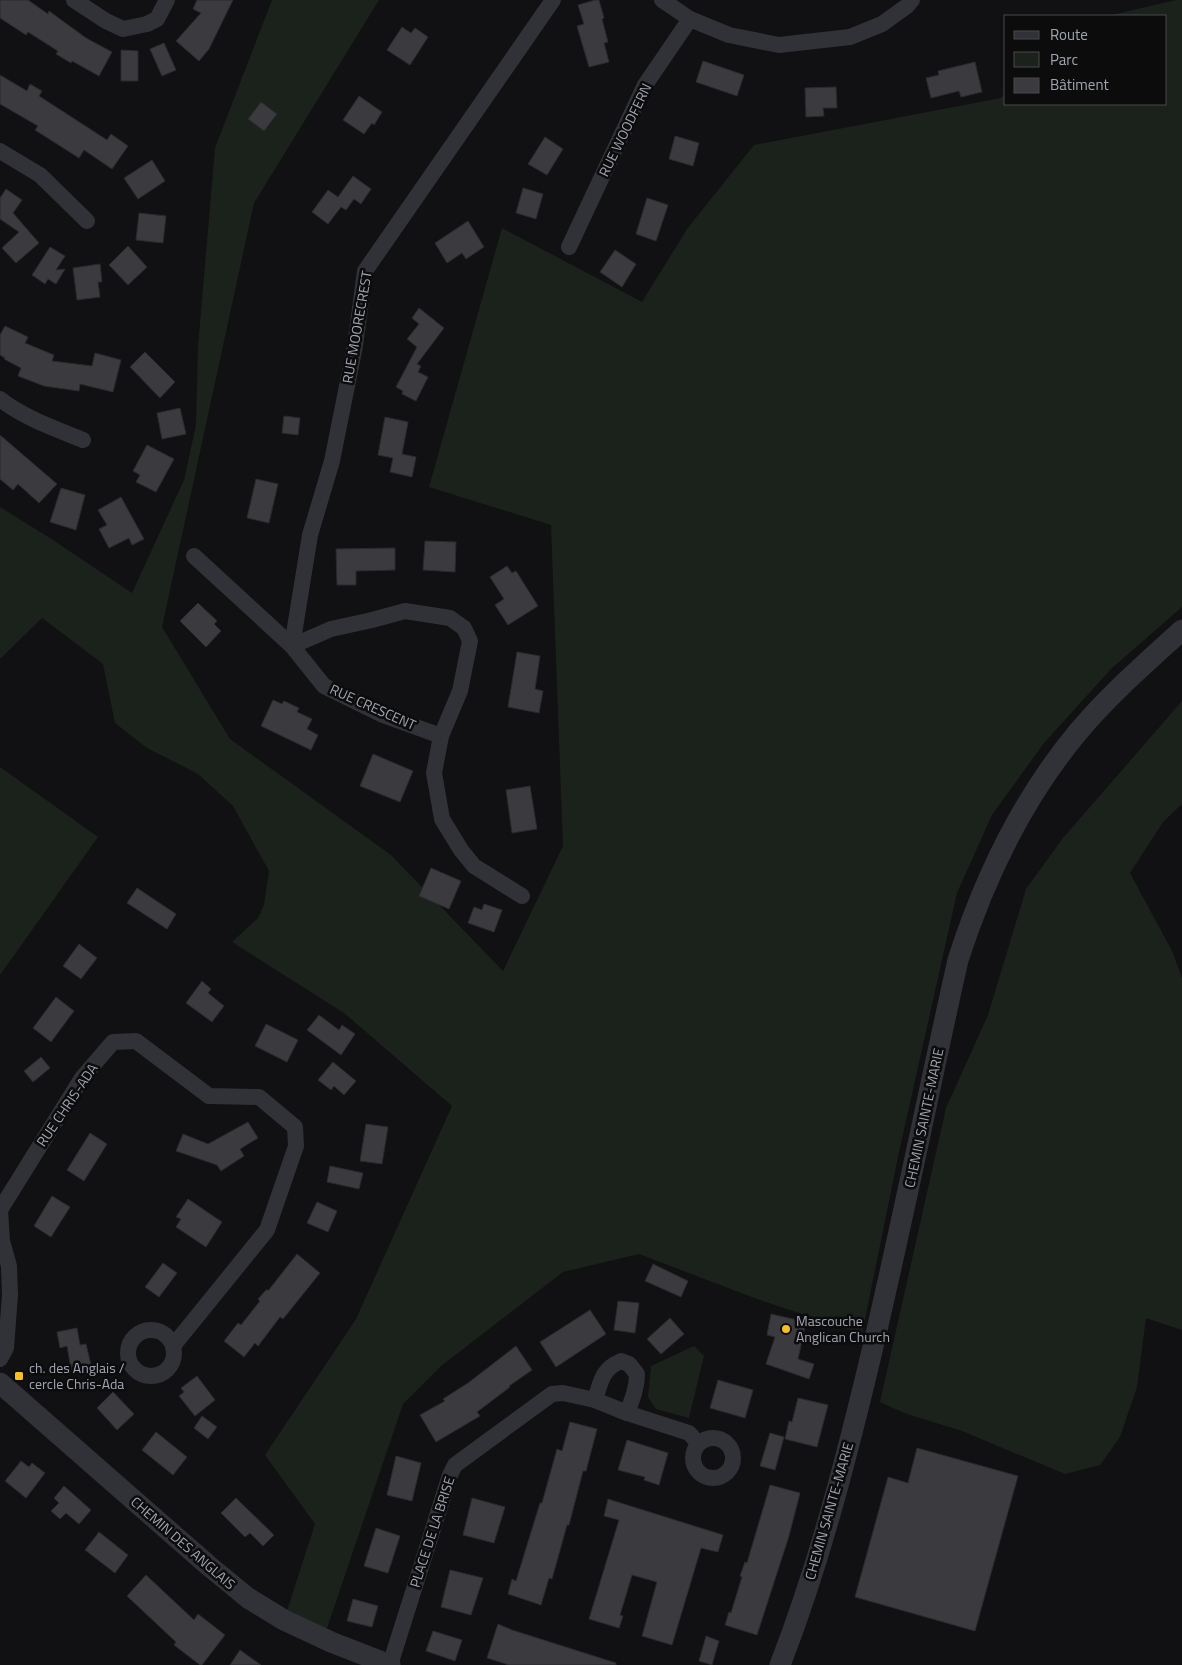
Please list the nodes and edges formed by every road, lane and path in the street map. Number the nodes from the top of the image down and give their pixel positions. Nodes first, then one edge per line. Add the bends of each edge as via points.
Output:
1 (74, 0) edge
2 (167, 0) edge
3 (552, 0) edge
4 (662, 0) edge
5 (912, 0) edge
6 (690, 19) junction
7 (0, 151) edge
8 (87, 221) dead end
9 (569, 246) dead end
10 (0, 399) edge
11 (83, 440) dead end
12 (194, 556) dead end
13 (1182, 630) edge
14 (292, 646) junction
15 (441, 736) junction
16 (522, 896) dead end
17 (173, 1346) dead end
18 (0, 1359) edge
19 (0, 1383) edge
20 (595, 1400) junction
21 (627, 1413) junction
22 (698, 1443) dead end
23 (390, 1665) edge
24 (780, 1665) edge

1 - 2 street via 123,29 147,24 157,18
3 - 14 street, RUE MOORECREST via 365,271 355,346 332,461 310,535
4 - 6 street
5 - 6 street via 882,24 850,37 780,45 729,35
6 - 9 street, RUE WOODFERN via 645,85
7 - 8 street via 40,175
10 - 11 street via 42,423
12 - 14 street, RUE CRESCENT
13 - 24 street, CHEMIN SAINTE-MARIE via 1123,682 1078,732 1047,774 1014,826 972,918 958,960 858,1410 799,1613
14 - 15 street, RUE CRESCENT via 324,686 383,715
14 - 15 street via 331,629 405,611 450,618 464,628 470,642 460,690
15 - 16 street via 434,773 442,819 474,866
17 - 18 street, RUE CHRIS-ADA via 267,1230 296,1146 295,1127 259,1097 209,1096 136,1041 113,1042 82,1078 0,1210 10,1295 6,1348
19 - 23 street, CHEMIN DES ANGLAIS via 248,1598 284,1620
20 - 21 street, PLACE DE LA BRISE
20 - 21 street via 603,1374 610,1366 621,1361 629,1364 637,1374 637,1382
20 - 23 street, PLACE DE LA BRISE via 563,1393 552,1394 455,1465
21 - 22 street, PLACE DE LA BRISE via 689,1433

